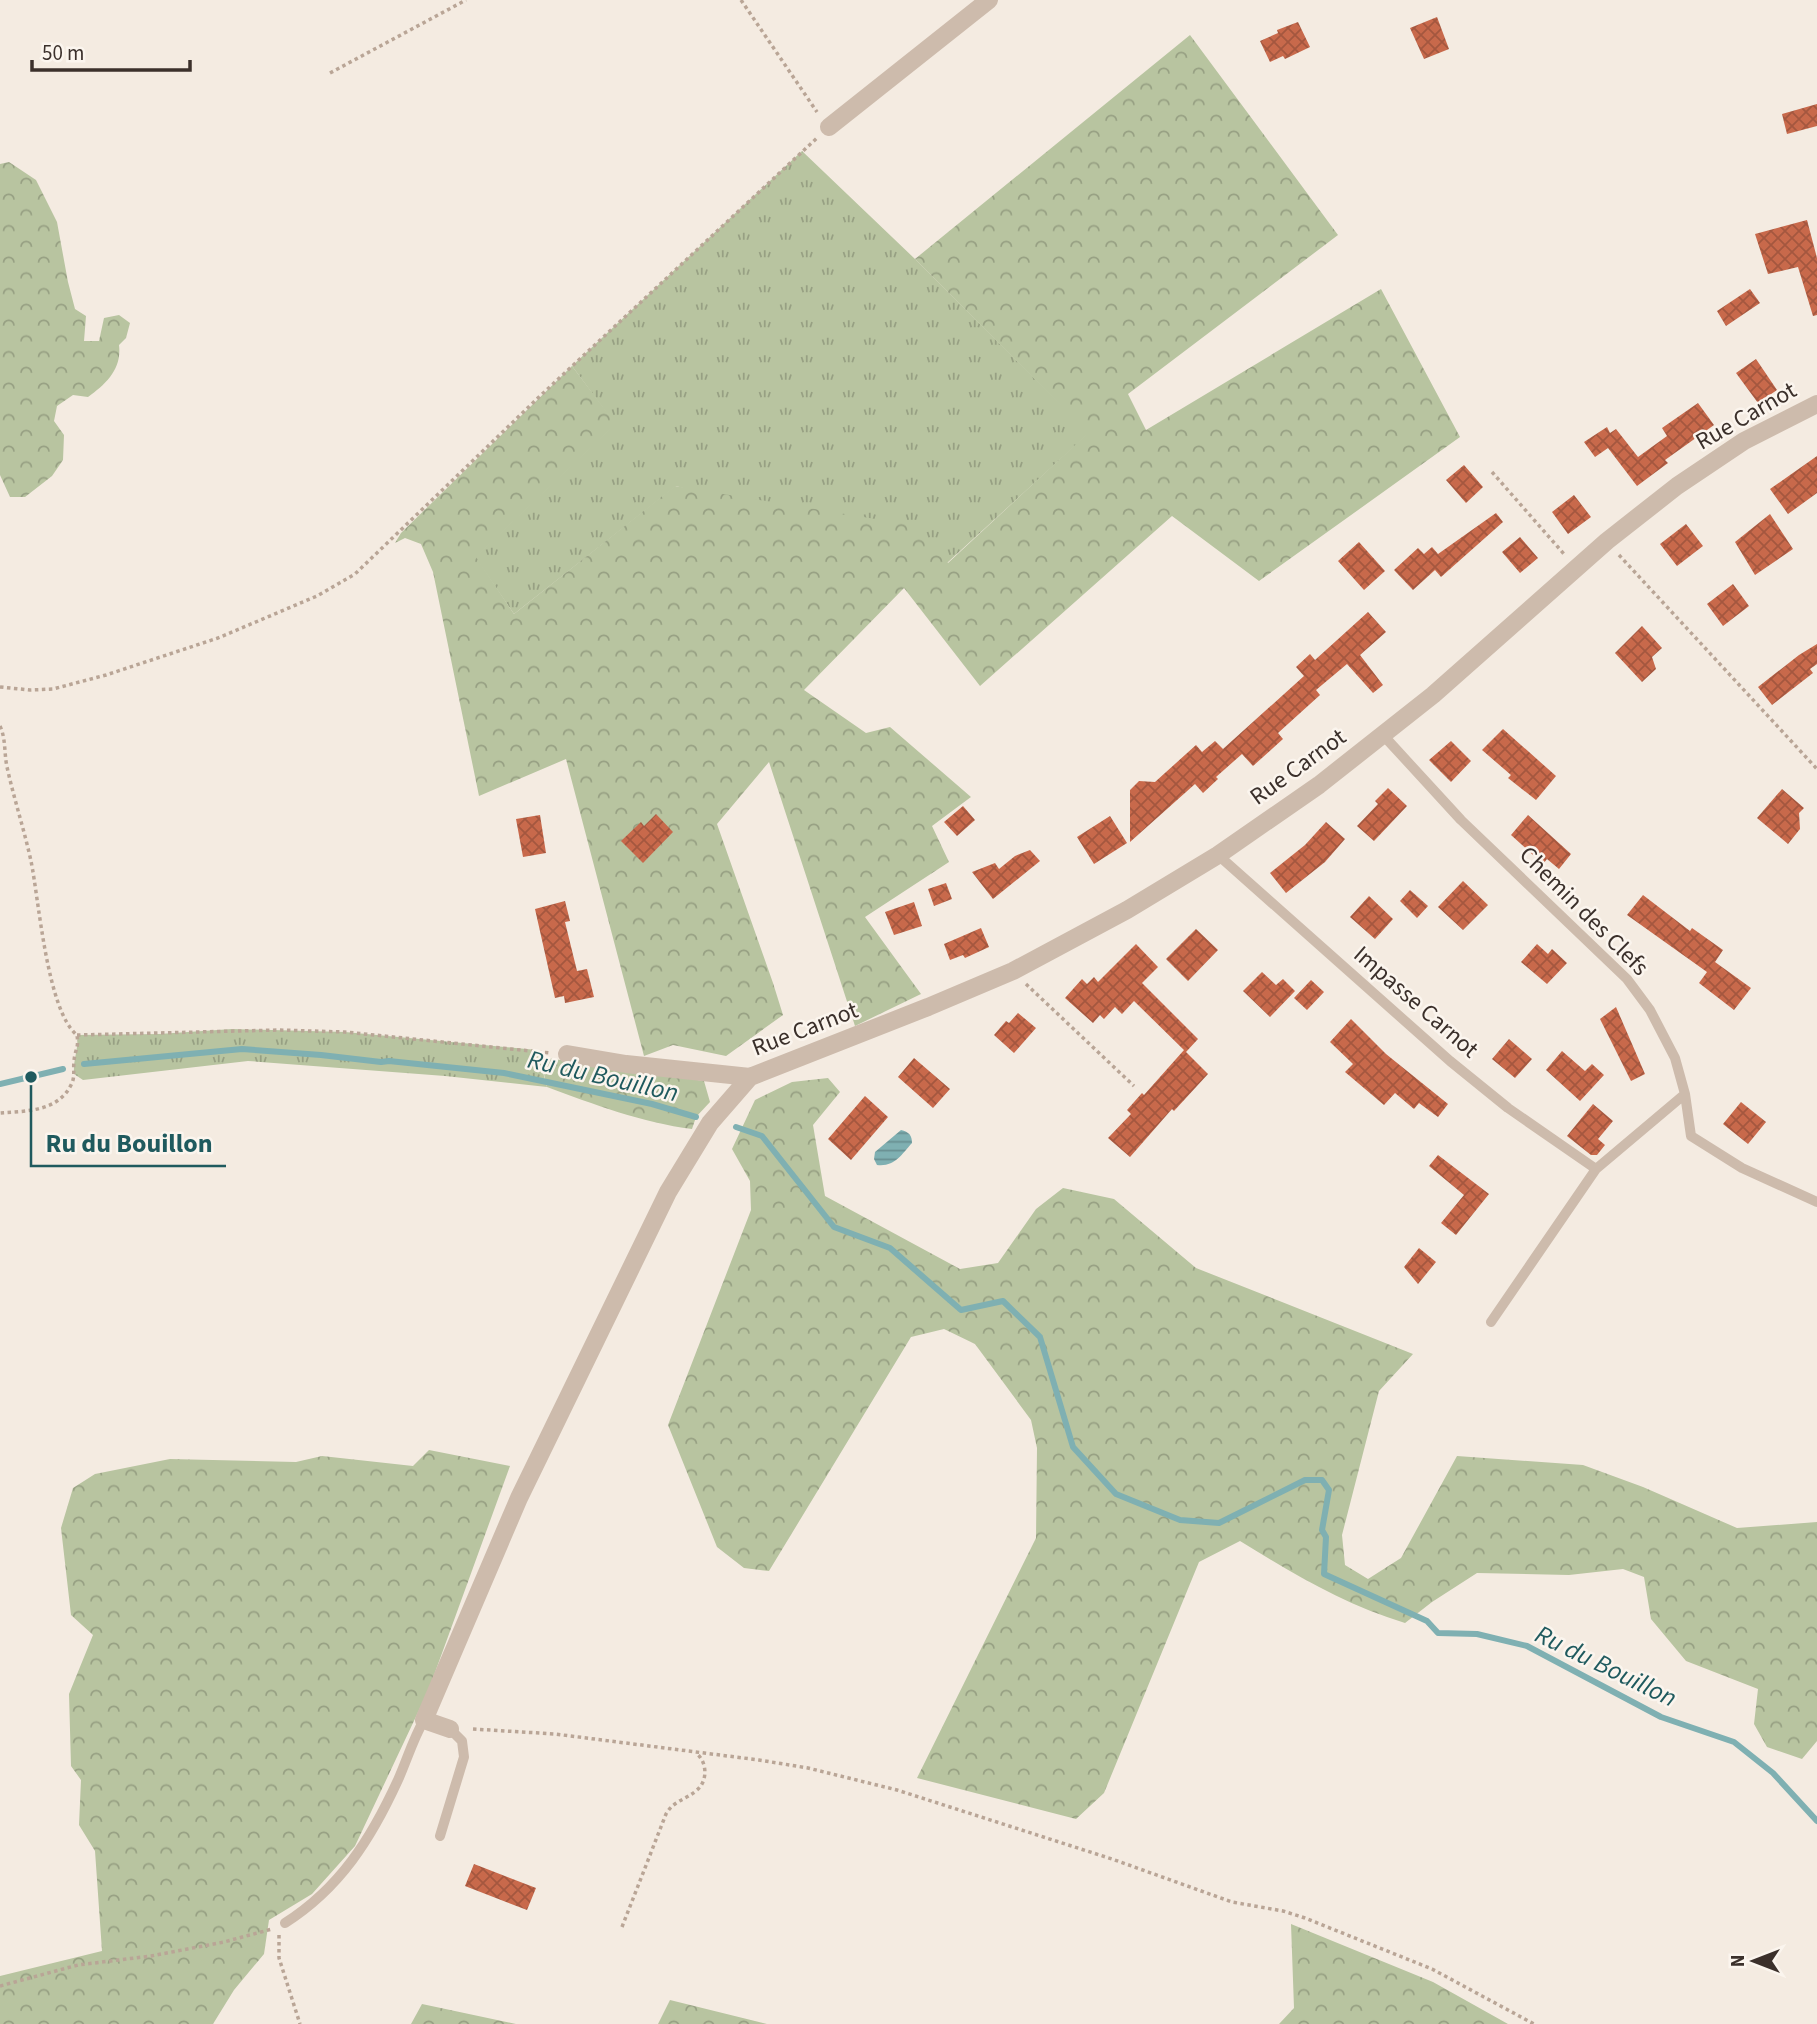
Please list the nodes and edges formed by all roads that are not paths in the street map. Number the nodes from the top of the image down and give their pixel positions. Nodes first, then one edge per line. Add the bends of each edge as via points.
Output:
1 (989, 0) edge
2 (829, 127) road end
3 (1817, 404) edge
4 (1383, 735) junction
5 (1218, 855) junction
6 (567, 1054) road end
7 (750, 1077) junction
8 (1685, 1094) junction
9 (1596, 1169) junction
10 (1817, 1202) edge
11 (1491, 1322) dead end
12 (424, 1720) junction
13 (450, 1729) joint
14 (440, 1836) dead end
15 (285, 1923) road end

1 - 2 street
3 - 4 street, Rue Carnot via 1744,441 1677,486
4 - 5 street, Rue Carnot
4 - 8 lane, Chemin des Clefs via 1461,820 1627,979 1650,1010 1675,1058
5 - 7 street, Rue Carnot via 1013,971
5 - 9 lane, Impasse Carnot via 1450,1061
6 - 7 street
7 - 12 street via 703,1133 668,1192 519,1499
8 - 9 lane
8 - 10 lane, Chemin des Clefs via 1691,1136 1742,1168
9 - 11 lane
12 - 13 street
12 - 15 lane via 355,1857 322,1897
13 - 14 lane via 462,1741 464,1757

